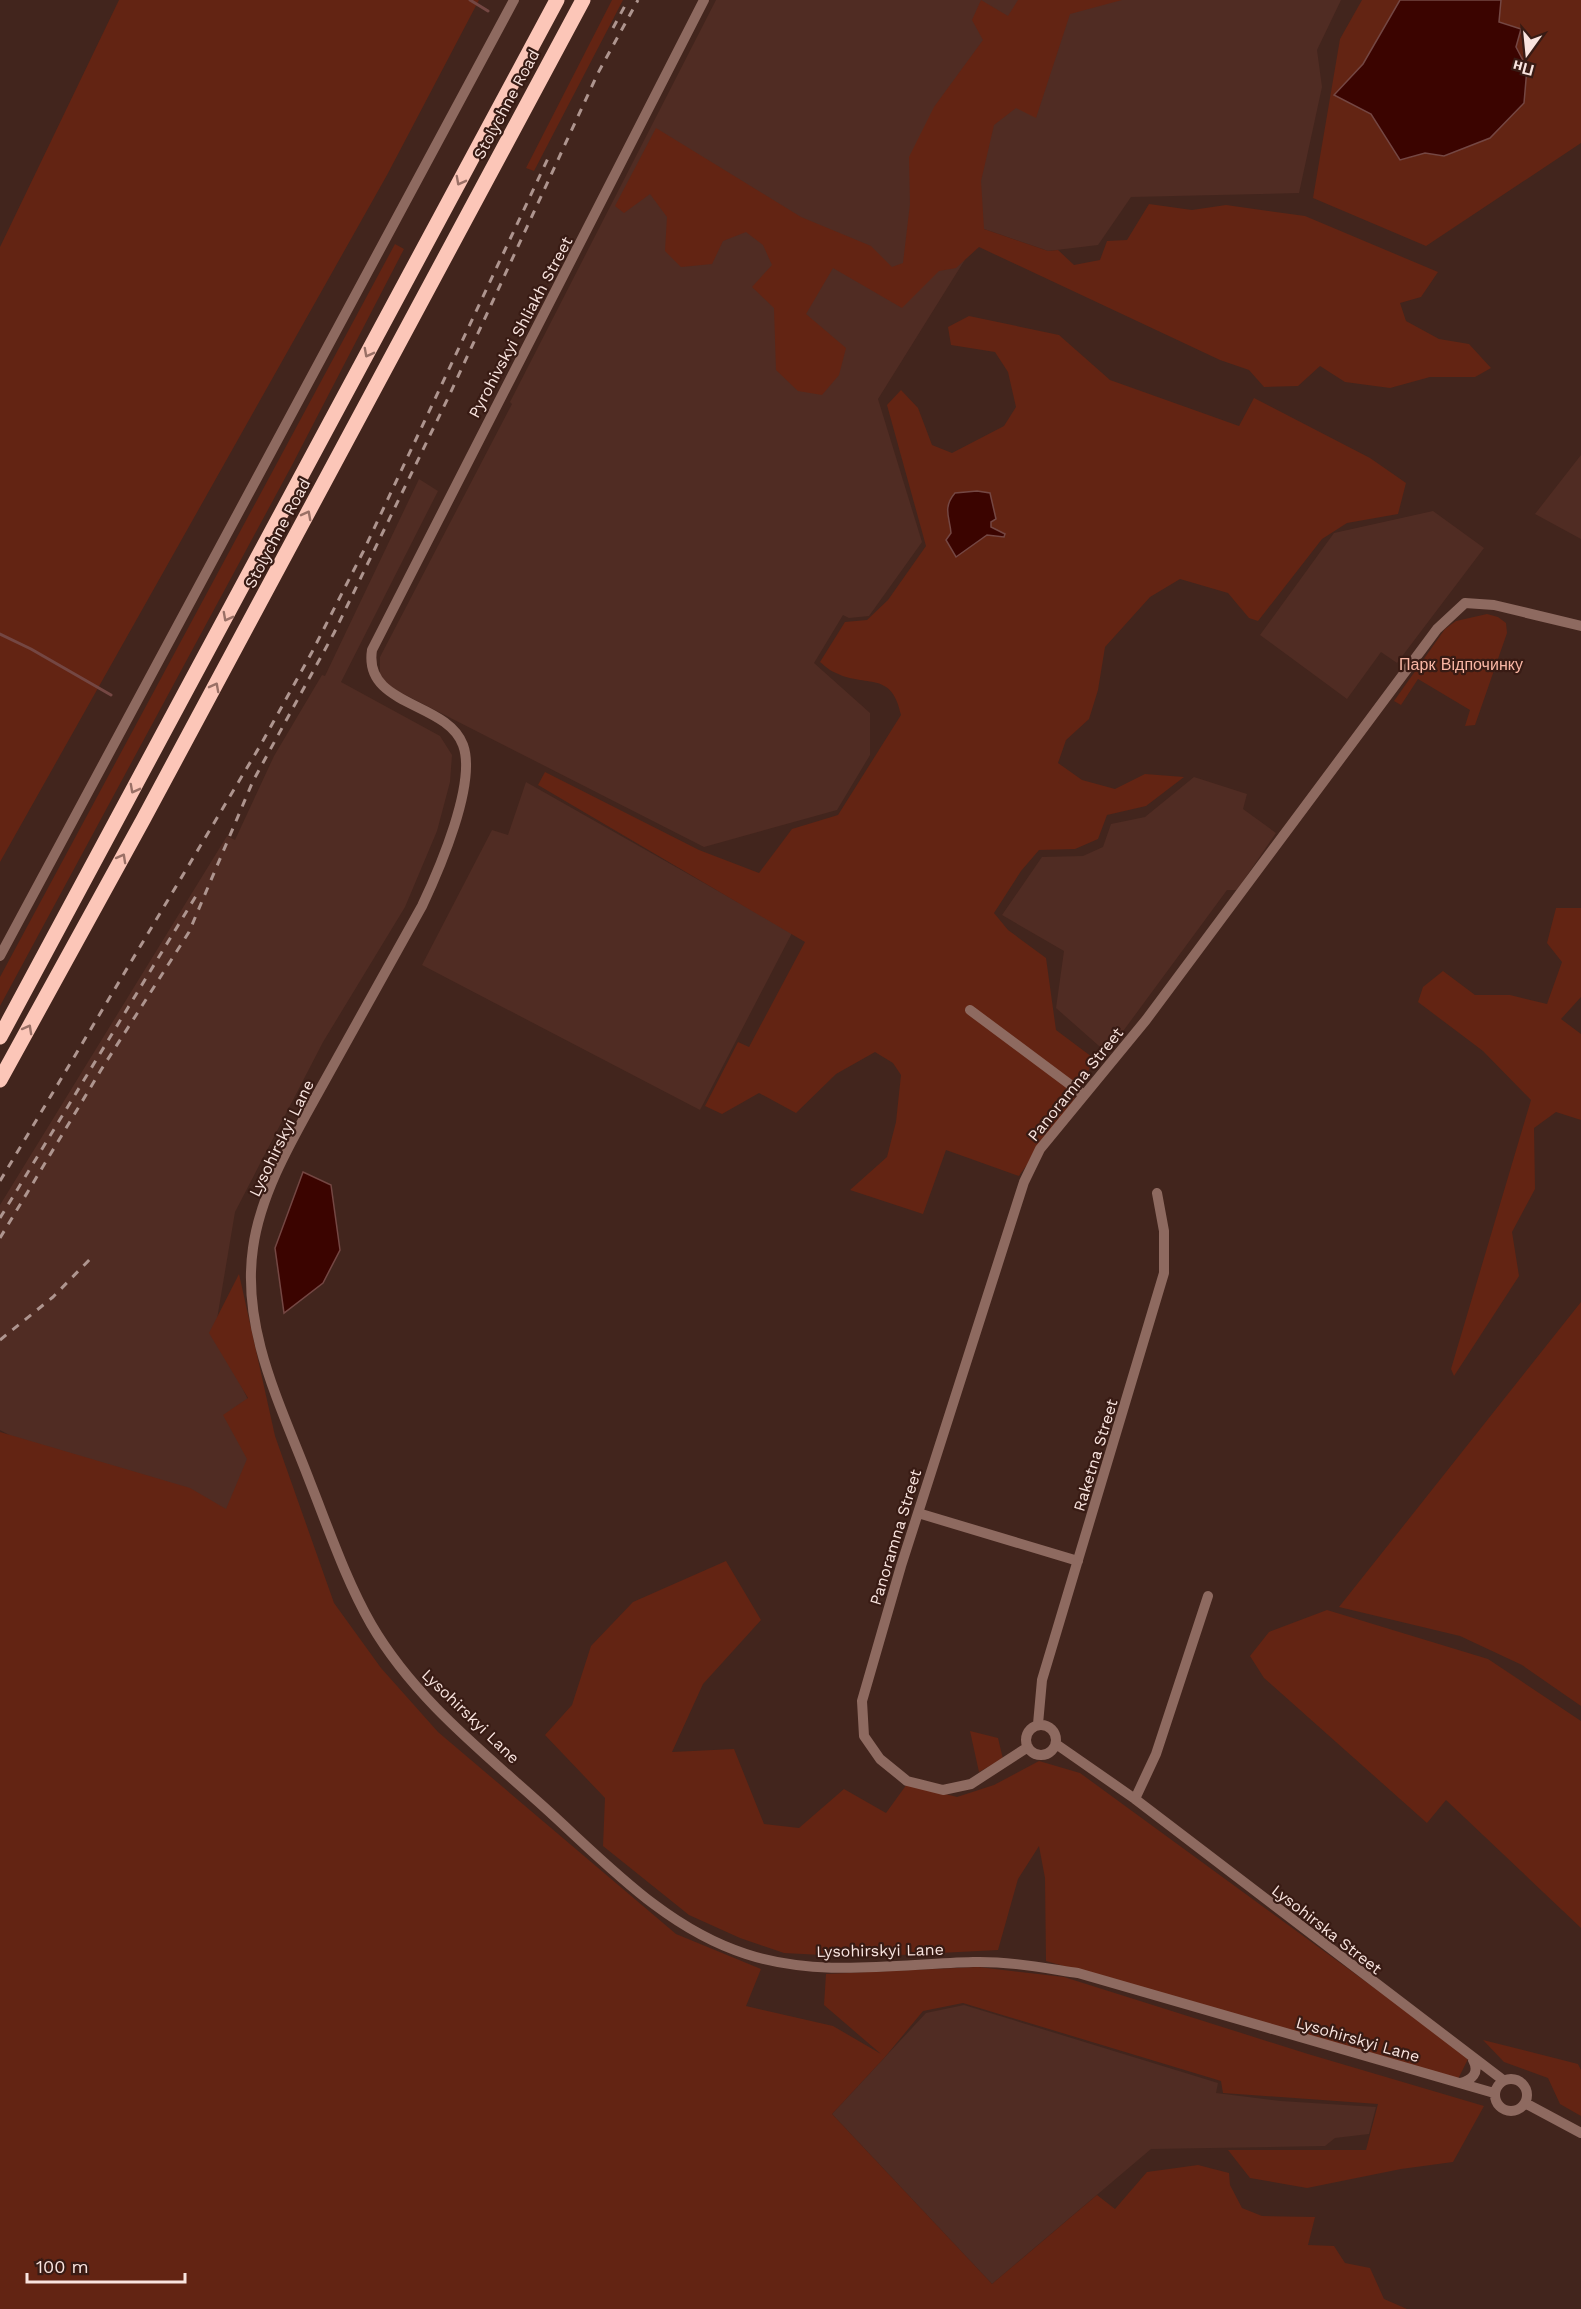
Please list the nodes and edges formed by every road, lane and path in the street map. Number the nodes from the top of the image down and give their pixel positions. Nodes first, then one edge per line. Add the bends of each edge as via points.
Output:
1 (514, 0) edge
2 (557, 0) edge
3 (583, 0) edge
4 (704, 0) edge
5 (1581, 626) edge
6 (372, 670) joint
7 (0, 956) edge
8 (970, 1010) dead end
9 (0, 1037) edge
10 (0, 1080) edge
11 (1084, 1095) junction
12 (1157, 1193) dead end
13 (918, 1513) junction
14 (1078, 1561) junction
15 (1208, 1596) dead end
16 (1038, 1724) junction
17 (1056, 1744) junction
18 (1028, 1747) junction
19 (1135, 1799) junction
20 (1473, 2060) junction
21 (1503, 2080) junction
22 (1459, 2084) junction
23 (1494, 2093) junction
24 (1525, 2103) junction
25 (1581, 2133) edge

1 - 7 street
2 -> 9 highway, Stolychne Road
10 -> 3 highway, Stolychne Road
4 - 6 street, Pyrohivskyi Shliakh Street via 375,640 370,658
5 - 11 street, Panoramna Street via 1494,605 1465,603 1458,609 1437,629 1146,1020
6 - 22 street, Lysohirskyi Lane via 384,688 454,730 465,755 465,783 438,872 422,906 291,1143 272,1185 257,1224 250,1284 264,1362 339,1556 373,1627 419,1690 661,1911 728,1948 800,1966 851,1968 978,1961 1078,1973
8 - 11 street
11 - 13 street, Panoramna Street via 1040,1149 1024,1182
12 - 14 street, Raketna Street via 1164,1231 1164,1273
13 - 14 street
13 - 18 street, Panoramna Street via 866,1679 862,1701 864,1736 892,1771 907,1781 943,1790 971,1784
14 - 16 street, Raketna Street via 1042,1680
15 - 19 street via 1153,1761
16 - 17 street via 1051,1727
16 - 18 street via 1027,1734
17 - 18 street via 1053,1751 1042,1755 1034,1754
17 - 19 street, Lysohirska Street
19 - 20 street, Lysohirska Street
20 - 21 street, Lysohirska Street
20 - 22 street via 1477,2066 1475,2074
21 - 23 street
21 - 24 street via 1518,2080 1524,2085
22 - 23 street, Lysohirskyi Lane
23 - 24 street via 1500,2107 1508,2111
24 - 25 street

